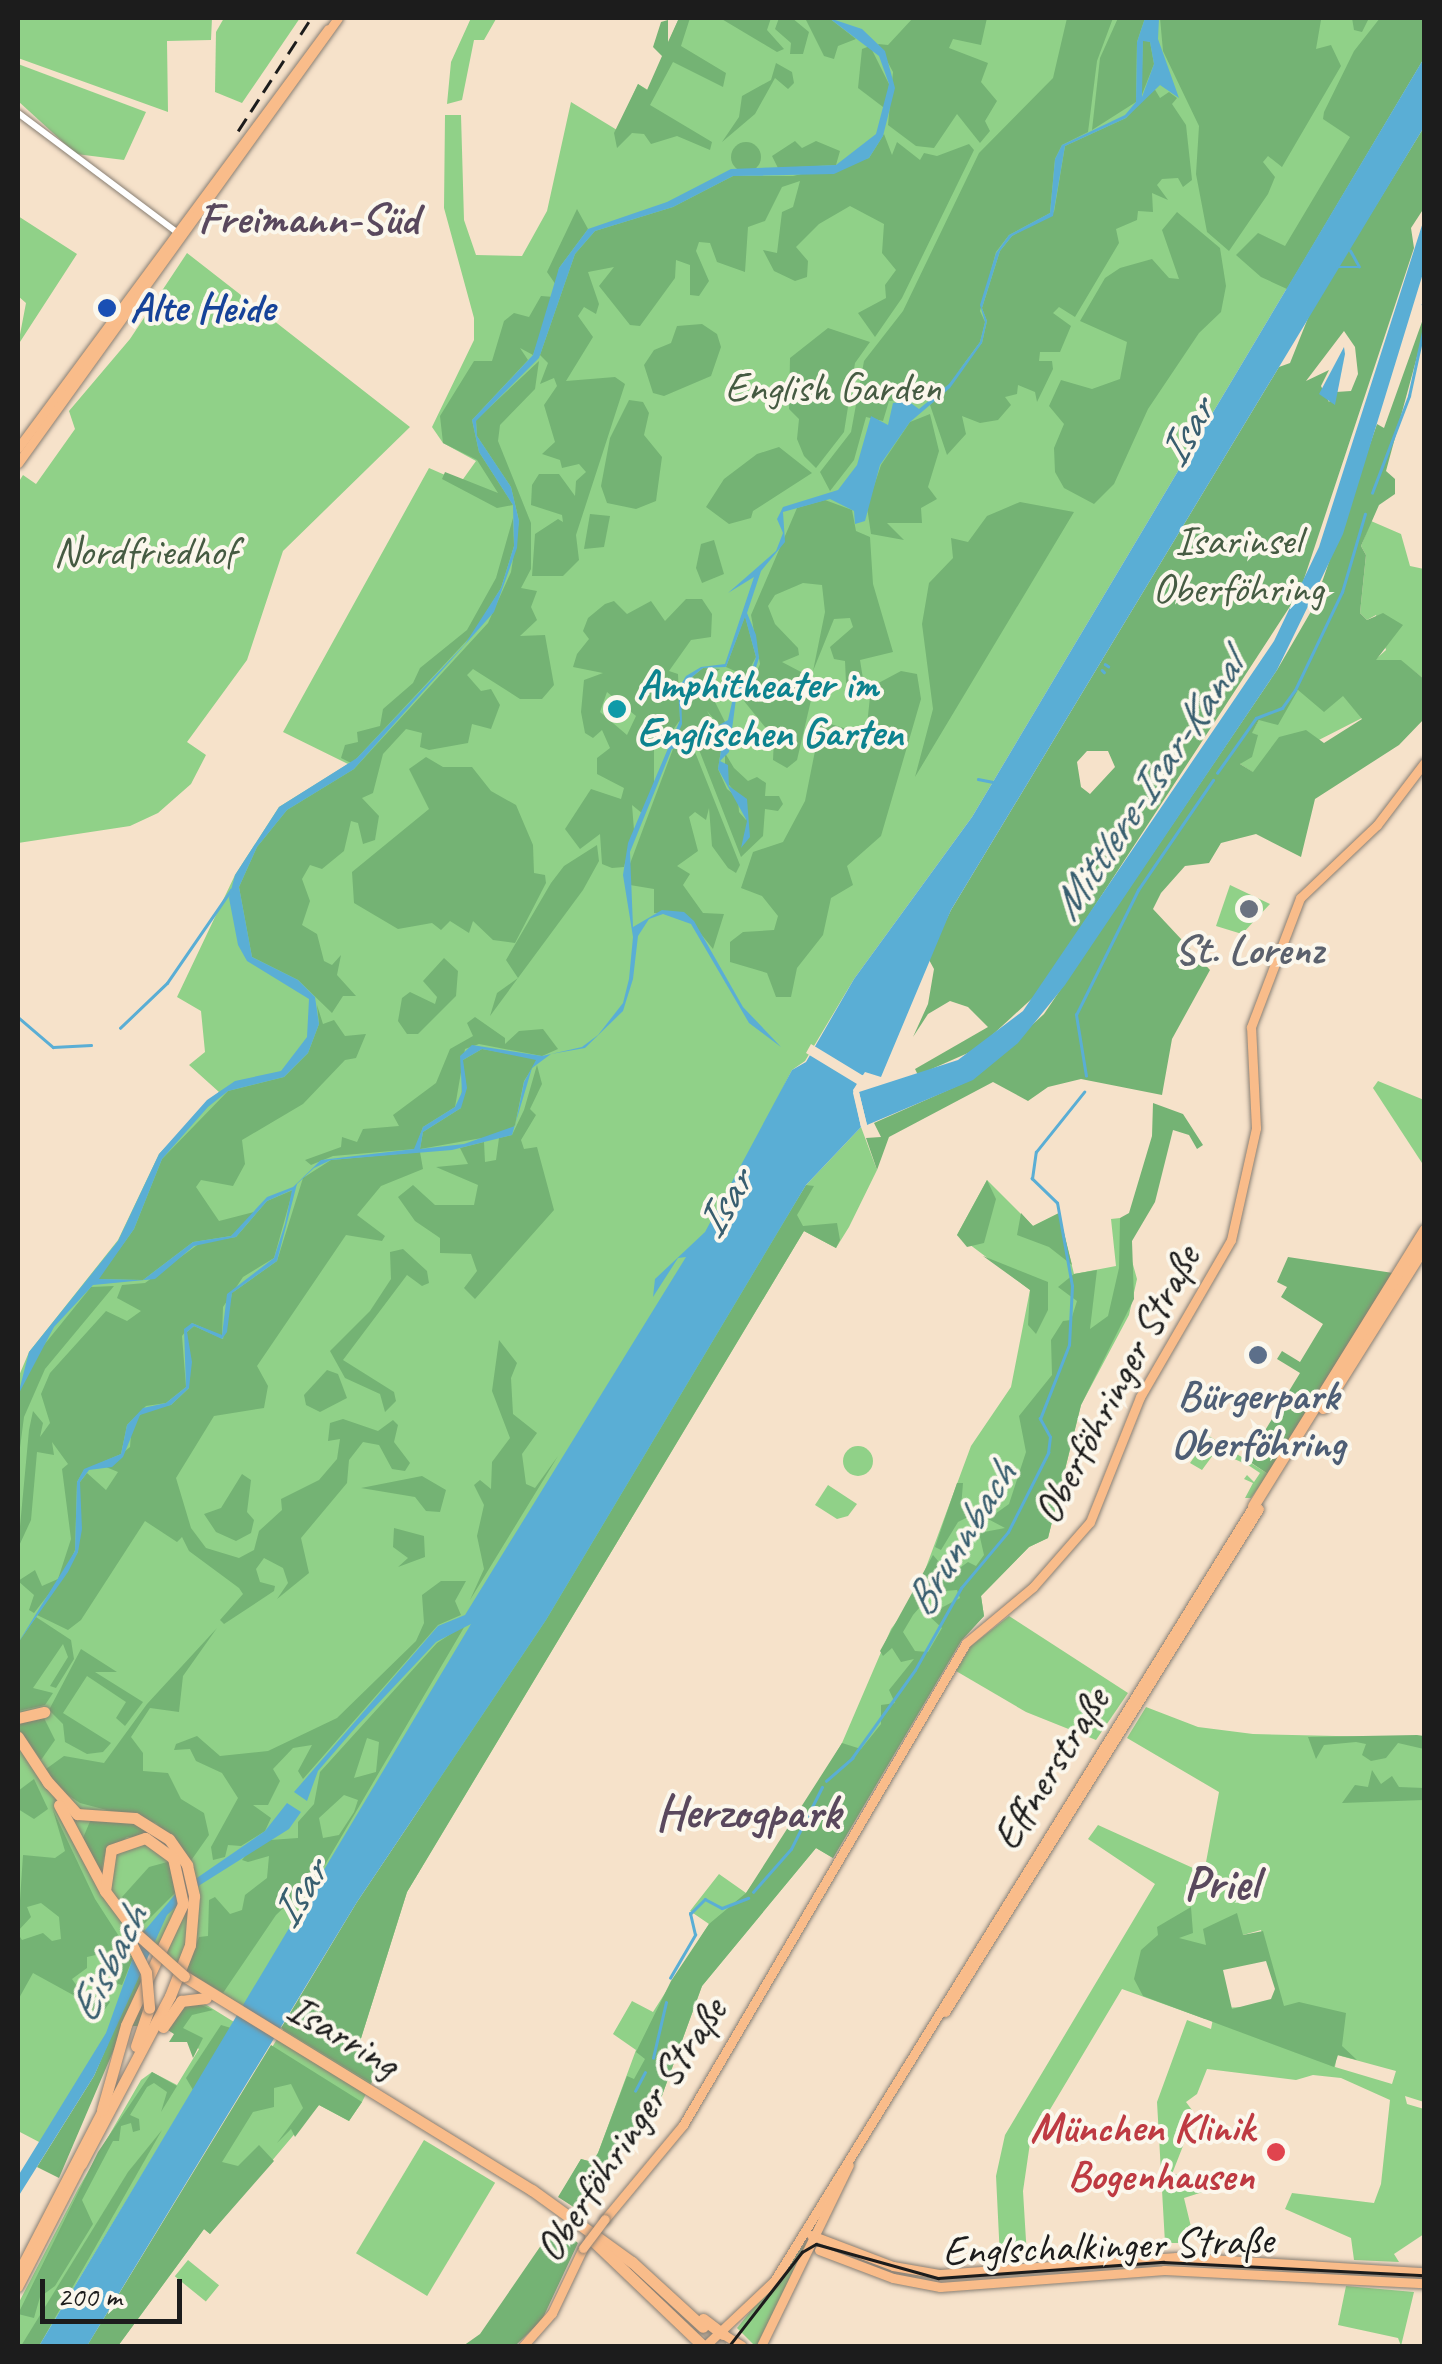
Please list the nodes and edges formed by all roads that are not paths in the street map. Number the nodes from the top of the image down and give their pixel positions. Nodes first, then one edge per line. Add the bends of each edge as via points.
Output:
1 (336, 21) edge
2 (18, 113) edge
3 (180, 236) junction
4 (18, 448) edge
5 (18, 464) edge
6 (1424, 763) edge
7 (1424, 1230) edge
8 (1424, 1247) edge
9 (1256, 1507) junction
10 (44, 1712) dead end
11 (18, 1731) edge
12 (47, 1780) junction
13 (182, 1868) junction
14 (104, 1891) junction
15 (189, 1900) junction
16 (132, 1938) junction
17 (210, 1998) junction
18 (102, 2110) junction
19 (81, 2164) junction
20 (814, 2236) junction
21 (586, 2238) junction
22 (18, 2272) edge
23 (1424, 2272) edge
24 (1424, 2283) edge
25 (18, 2286) edge
26 (701, 2329) tunnel mouth
27 (723, 2334) junction
28 (524, 2346) edge
29 (704, 2346) edge
30 (742, 2346) edge
31 (762, 2346) edge

1 - 3 main road via 296,64
2 - 3 street
3 - 4 main road
3 - 5 main road
6 - 21 main road, Oberföhringer Straße, bridge via 1378,826 1300,898 1251,1026 1256,1128 1231,1240 1140,1397 1090,1522 1033,1587 966,1643 683,2125
7 - 9 highway, Effnerstraße
8 - 9 highway, Effnerstraße
9 - 20 main road, Effnerstraße via 1135,1695
9 - 20 main road, Effnerstraße via 847,2168
10 - 11 highway
11 - 12 highway, Isarring
11 - 16 highway, Isarring
12 - 13 highway via 77,1814 146,1822 169,1839
12 - 14 highway, Isarring
13 - 14 highway via 155,1841 127,1840 106,1859
13 - 15 highway
14 - 16 highway, Isarring
15 - 18 highway via 126,2025
15 - 19 highway via 190,1945 170,1996
16 - 17 highway, Isarring, bridge
16 - 18 highway, bridge via 146,1972 149,2008
17 - 19 highway via 181,2001 169,2015 115,2117
17 - 21 highway, Isarring via 530,2193
18 - 22 main road
19 - 25 main road
20 - 23 main road, Englschalkinger Straße via 893,2266 940,2274 1176,2257
20 - 24 main road, Englschalkinger Straße via 892,2278 940,2287 1164,2270
20 - 27 main road, Effnerstraße via 796,2243 759,2302
20 - 31 main road, Effnerstraße
21 - 26 highway, Isarring
21 - 27 highway via 634,2257
21 - 28 main road, Oberföhringer Straße via 552,2313
21 - 29 highway
27 - 29 main road, Effnerstraße
27 - 30 main road

